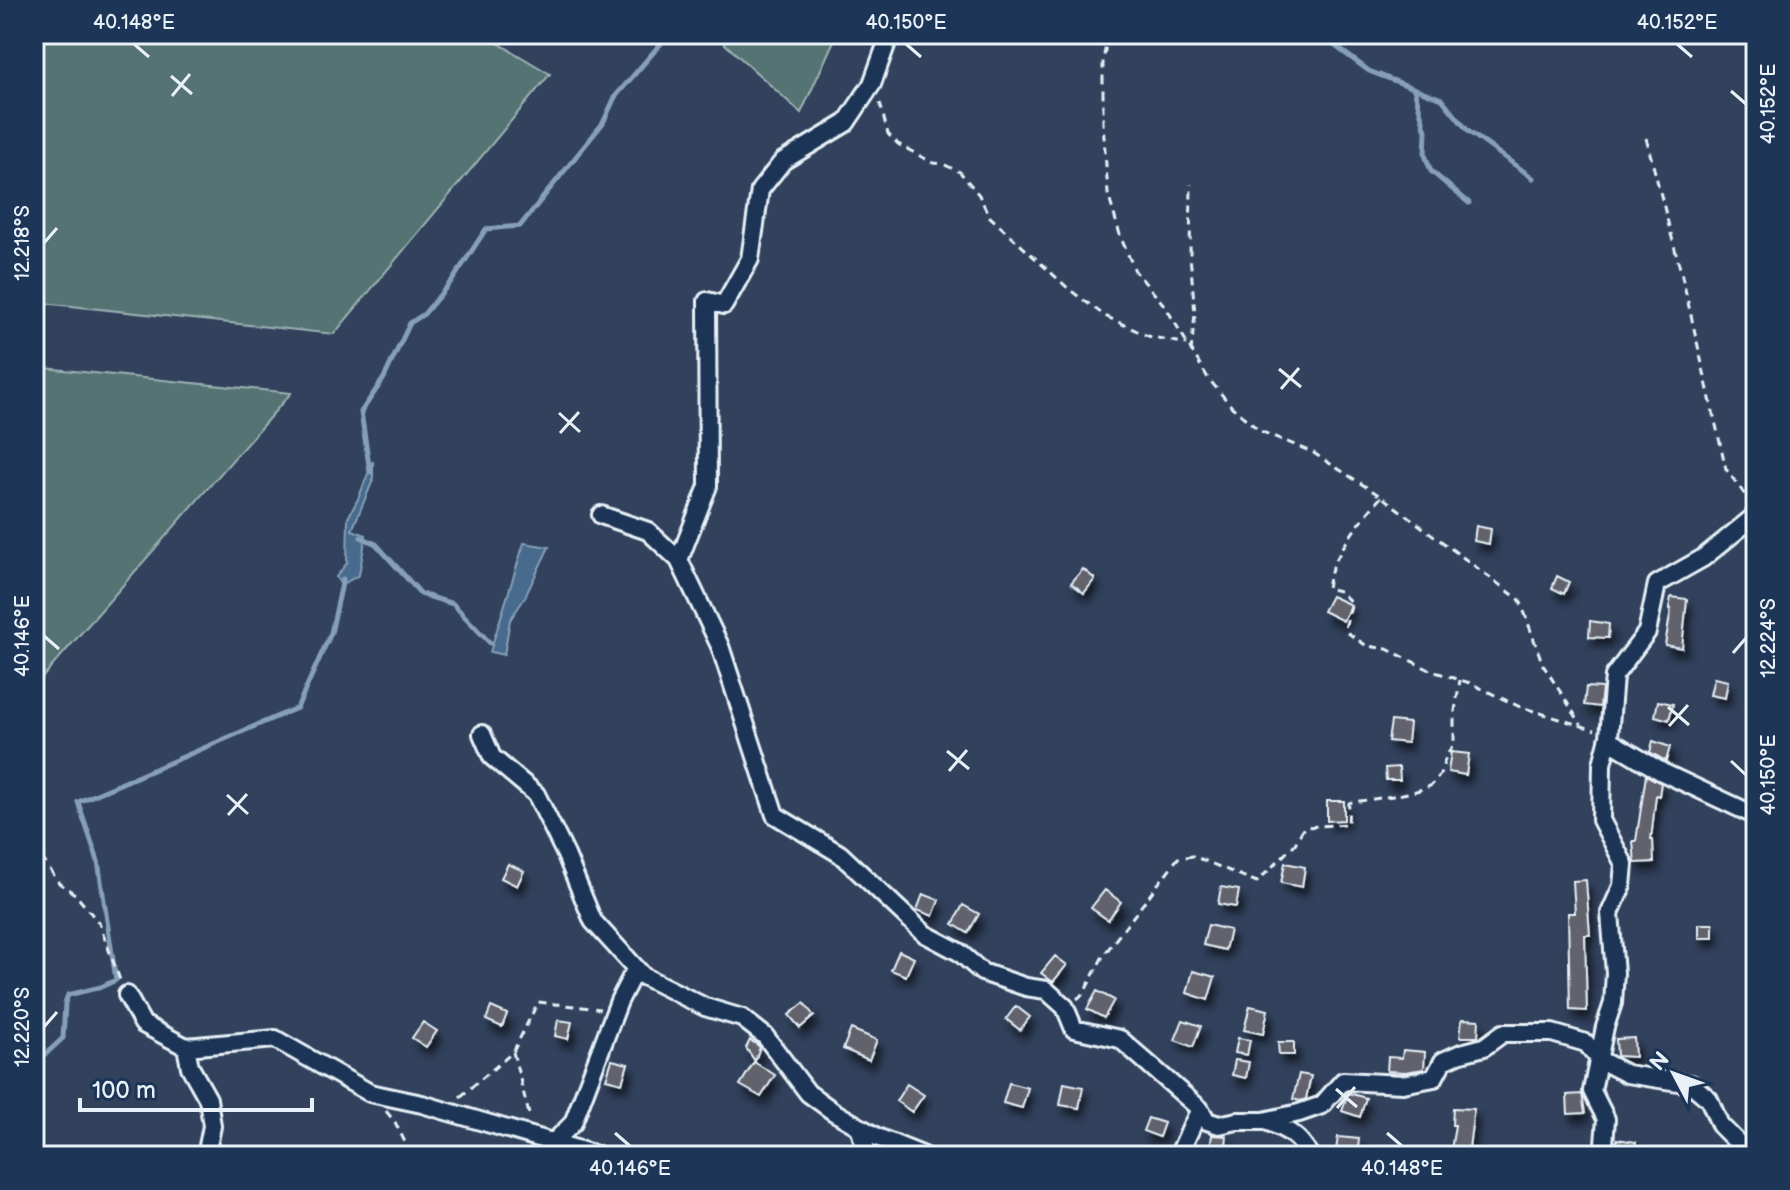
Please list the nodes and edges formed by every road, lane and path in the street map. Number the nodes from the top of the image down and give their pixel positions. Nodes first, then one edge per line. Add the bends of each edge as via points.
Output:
1 (890, 34) edge
2 (1108, 34) edge
3 (872, 84) junction
4 (1646, 138) dead end
5 (1191, 184) dead end
6 (1187, 344) junction
7 (1191, 352) junction
8 (1382, 497) junction
9 (1756, 513) edge
10 (601, 515) dead end
11 (679, 560) junction
12 (1460, 680) junction
13 (1581, 724) junction
14 (482, 734) dead end
15 (1608, 738) junction
16 (1756, 816) edge
17 (34, 846) edge
18 (636, 968) junction
19 (127, 995) joint
20 (1065, 1007) junction
21 (615, 1010) junction
22 (186, 1047) junction
23 (513, 1052) junction
24 (1600, 1060) junction
25 (370, 1093) junction
26 (1200, 1109) junction
27 (445, 1111) junction
28 (1264, 1121) junction
29 (859, 1127) junction
30 (546, 1146) edge
31 (913, 1154) edge
32 (206, 1156) edge
33 (412, 1156) edge
34 (600, 1156) edge
35 (868, 1156) edge
36 (1178, 1156) edge
37 (1310, 1156) edge
38 (1603, 1156) edge
39 (1751, 1156) edge

1 - 3 street
2 - 6 path via 1103,123 1108,194 1135,271 1165,306
3 - 6 path via 888,134 933,163 960,172 989,216 1070,290 1105,316 1148,336
3 - 11 street via 846,123 783,161 760,190 750,259 724,305 707,301 708,486
4 - 9 path via 1726,469
5 - 7 path
6 - 7 path
7 - 8 path via 1219,393 1260,431 1312,452
8 - 12 path via 1352,534 1327,588 1352,603 1348,633 1367,646 1387,649
8 - 13 path via 1520,600 1543,665
9 - 15 street via 1703,558 1657,584 1647,632 1614,676
10 - 11 street via 648,531
11 - 20 street via 720,646 775,815 840,854 925,934 982,972 1046,990
12 - 13 path via 1538,714
12 - 20 path via 1454,745 1433,785 1349,803 1348,824 1304,827 1295,844 1257,882 1193,856 1178,858 1103,956 1084,993
13 - 15 path
14 - 18 street via 492,757 536,794 593,921
15 - 16 street via 1662,772
15 - 24 street via 1601,820 1624,864 1622,886 1610,913 1613,1003
17 - 19 path via 59,883 99,923
18 - 21 street
18 - 29 street via 705,1007 742,1018 765,1036 808,1093
19 - 22 street via 143,1024
20 - 26 street via 1074,1029 1120,1039
21 - 23 path via 538,1002
21 - 30 street via 573,1123
22 - 25 street via 275,1039
22 - 32 street via 190,1067 208,1099 212,1126
23 - 27 path
23 - 30 path
24 - 28 street via 1586,1043 1564,1036 1503,1033 1484,1047 1443,1061 1434,1078 1403,1084 1343,1081 1322,1105
24 - 38 street via 1592,1091 1606,1119
24 - 39 street via 1627,1074 1691,1084 1709,1099 1720,1125
25 - 27 street
25 - 33 path via 395,1122
26 - 28 street via 1207,1121 1219,1125
26 - 36 street
27 - 30 street
28 - 37 street via 1287,1129
29 - 31 street
29 - 35 street
30 - 34 street

